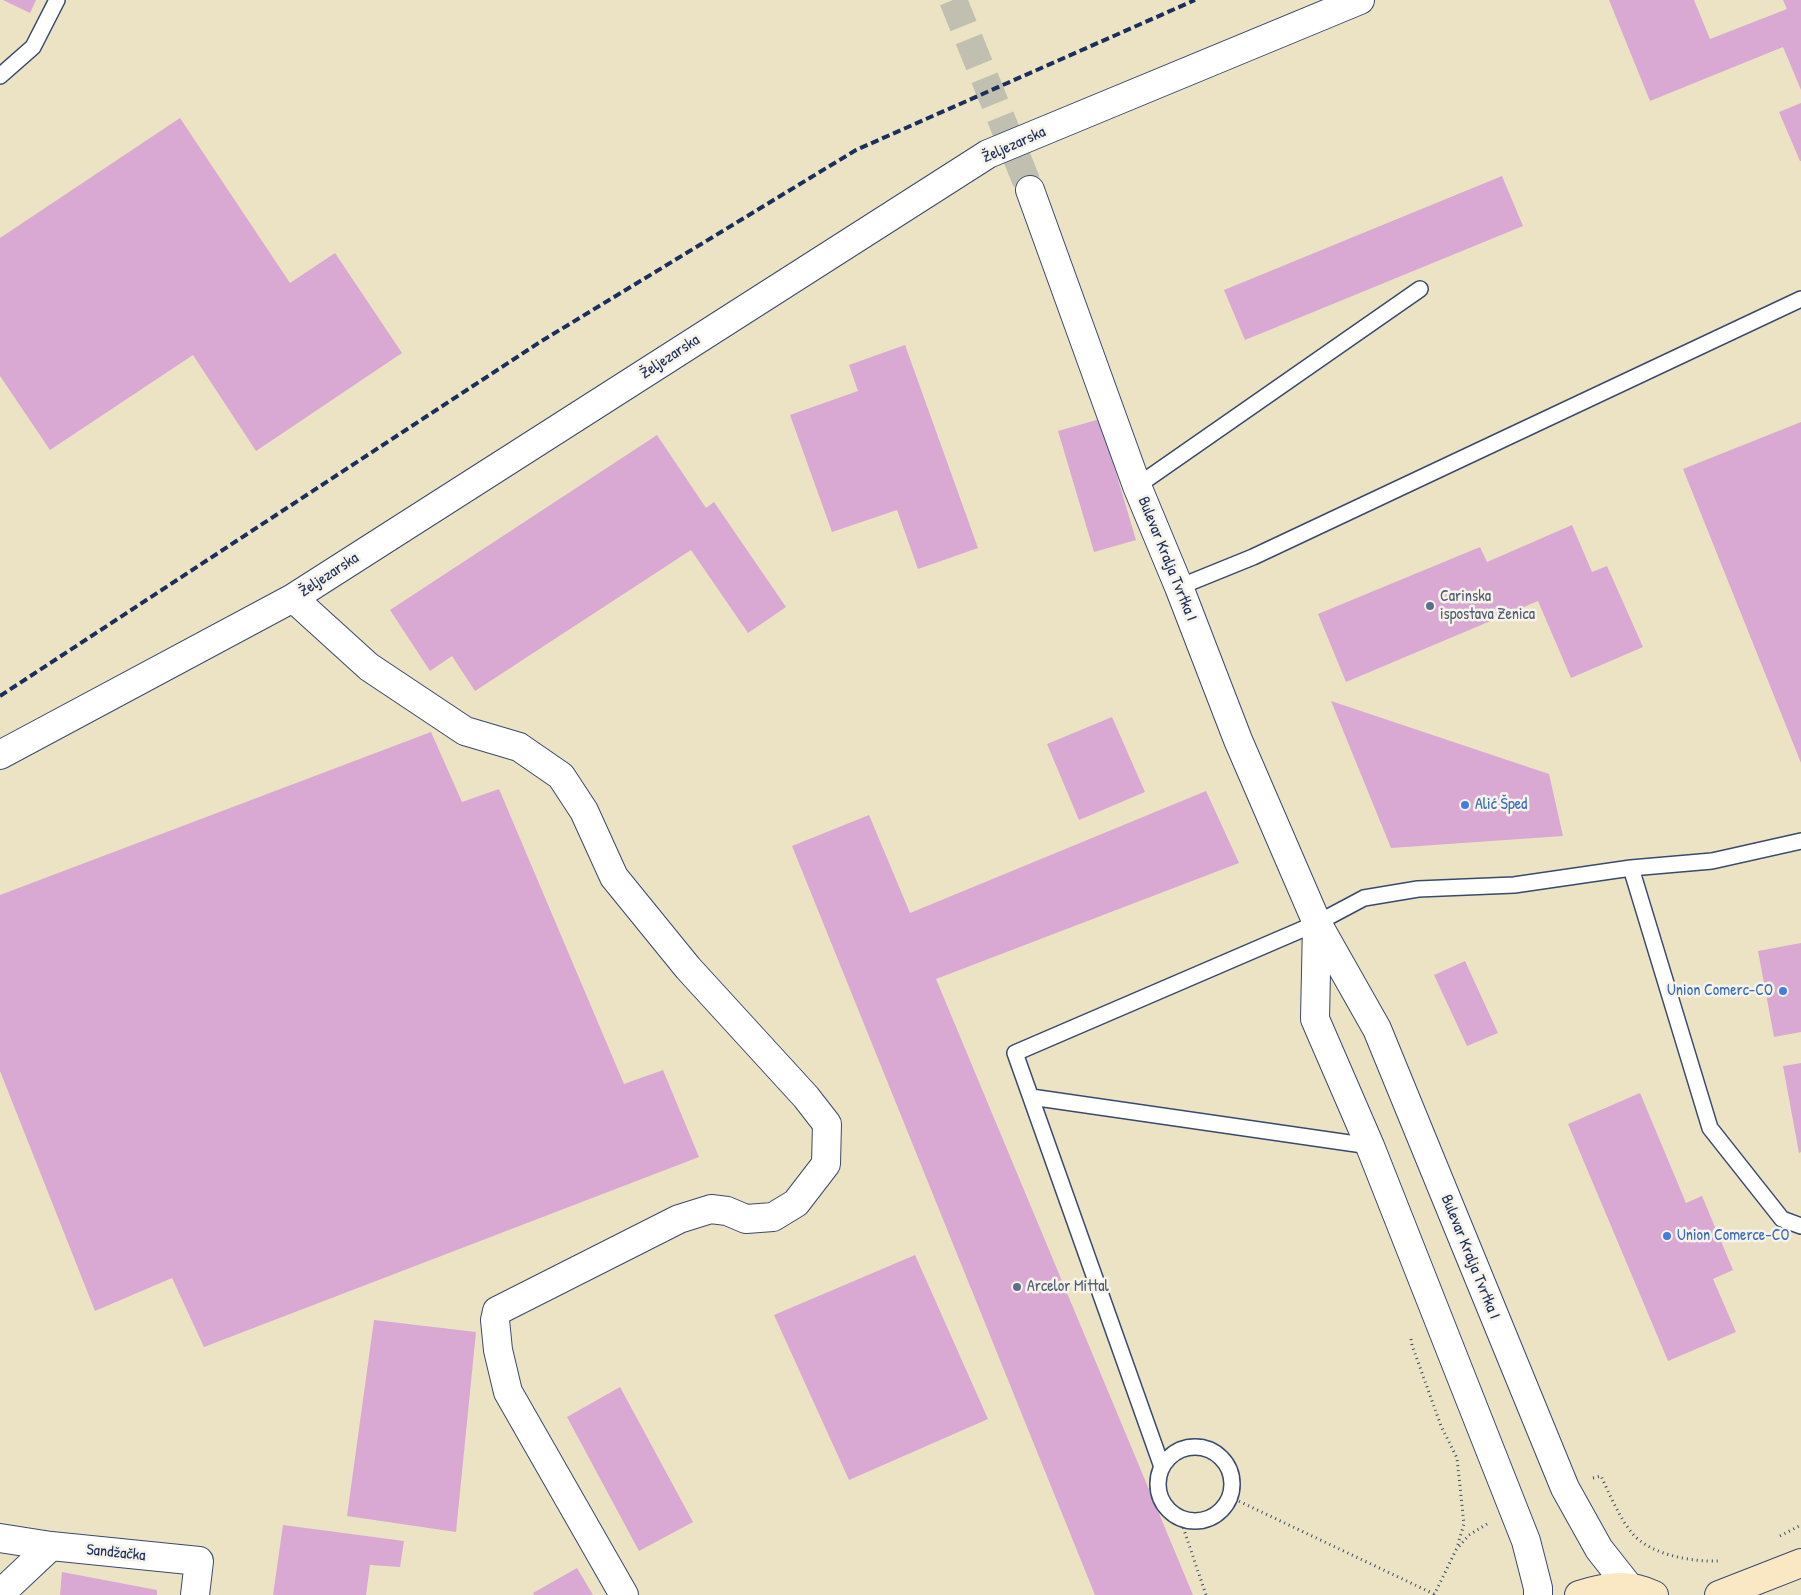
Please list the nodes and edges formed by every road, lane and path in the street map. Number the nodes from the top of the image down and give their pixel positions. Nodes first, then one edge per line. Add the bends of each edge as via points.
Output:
1 (57, 0) edge
2 (1360, 0) edge
3 (0, 76) edge
4 (1030, 190) tunnel mouth
5 (1420, 289) dead end
6 (1801, 299) edge
7 (1137, 486) junction
8 (1179, 587) junction
9 (293, 598) junction
10 (0, 755) edge
11 (1801, 841) edge
12 (1631, 868) junction
13 (1317, 923) junction
14 (1030, 1097) junction
15 (1370, 1146) junction
16 (1801, 1226) edge
17 (1411, 1336) dead end
18 (1162, 1467) junction
19 (1230, 1497) junction
20 (1180, 1518) junction
21 (0, 1538) edge
22 (51, 1546) junction
23 (1456, 1550) dead end
24 (1801, 1563) edge
25 (1642, 1591) edge
26 (0, 1594) edge
27 (1434, 1594) dead end
28 (195, 1595) edge
29 (624, 1595) edge
30 (1206, 1595) edge
31 (1538, 1595) edge
32 (1579, 1595) edge
33 (1719, 1595) edge

1 - 3 lane via 33,47
2 - 9 street, Željezarska via 988,154
4 - 7 street, Bulevar Kralja Tvrtka I
5 - 7 lane
6 - 8 lane via 1253,557
7 - 8 street, Bulevar Kralja Tvrtka I
8 - 13 street, Bulevar Kralja Tvrtka I via 1238,740
9 - 10 street, Željezarska
9 - 29 street via 369,667 409,694 464,730 519,747 561,776 584,811 614,877 688,968 827,1124 826,1164 796,1203 773,1217 746,1219 727,1210 711,1210 680,1219 497,1310 498,1350 508,1392
11 - 12 lane via 1712,861
12 - 13 lane via 1514,885 1418,889 1364,898
12 - 16 lane via 1710,1128 1782,1219
13 - 14 lane via 1015,1053
13 - 15 street, Bulevar Kralja Tvrtka I via 1315,1019
13 - 25 street, Bulevar Kralja Tvrtka I via 1377,1029 1566,1488 1599,1549
14 - 15 lane
14 - 18 lane
15 - 31 street, Bulevar Kralja Tvrtka I via 1526,1541
17 - 23 path via 1428,1394 1457,1458 1464,1524
18 - 19 lane via 1180,1450 1192,1447 1216,1453 1231,1473
18 - 20 lane via 1158,1478 1162,1502
19 - 20 lane via 1214,1516 1191,1521
19 - 27 path
20 - 30 path
21 - 22 street, Sandžačka
22 - 26 street
22 - 28 street, Sandžačka via 199,1561
24 - 33 main road
25 - 32 main road via 1600,1588

